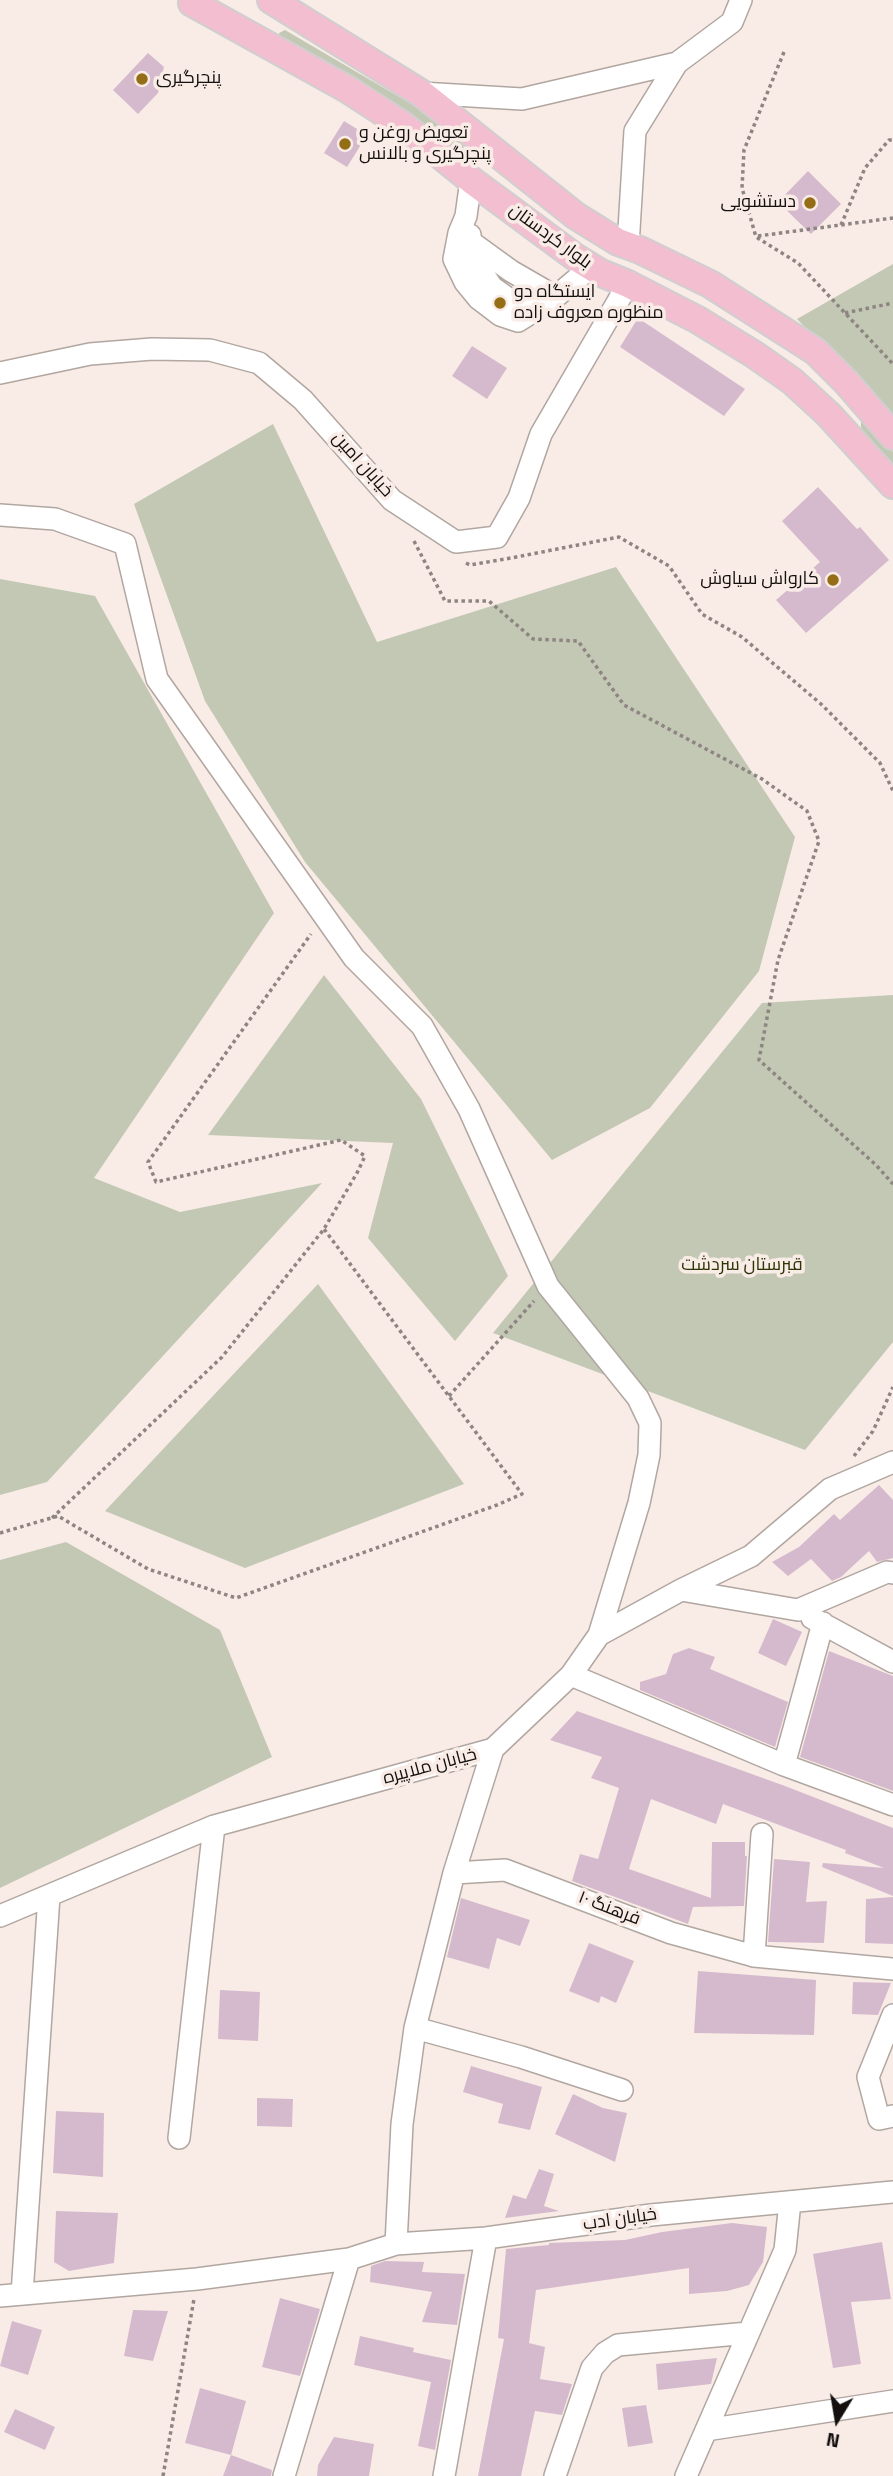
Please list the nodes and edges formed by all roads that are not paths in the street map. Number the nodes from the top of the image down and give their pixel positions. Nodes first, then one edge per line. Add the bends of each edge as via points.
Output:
1 (271, 0) edge
2 (741, 0) edge
3 (194, 1) edge
4 (677, 63) junction
5 (421, 93) junction
6 (471, 180) junction
7 (466, 216) junction
8 (628, 246) junction
9 (591, 267) junction
10 (628, 284) junction
11 (555, 298) junction
12 (831, 367) junction
13 (0, 373) edge
14 (801, 389) junction
15 (869, 408) junction
16 (839, 427) junction
17 (893, 436) edge
18 (893, 485) edge
19 (0, 515) edge
20 (893, 1462) edge
21 (893, 1573) edge
22 (681, 1590) junction
23 (797, 1611) junction
24 (823, 1623) junction
25 (598, 1635) junction
26 (893, 1662) edge
27 (571, 1675) junction
28 (493, 1749) junction
29 (784, 1765) junction
30 (893, 1805) edge
31 (214, 1826) junction
32 (762, 1834) dead end
33 (454, 1873) junction
34 (49, 1896) junction
35 (0, 1916) edge
36 (754, 1956) junction
37 (893, 1969) edge
38 (893, 2015) edge
39 (415, 2028) junction
40 (622, 2090) dead end
41 (893, 2116) edge
42 (179, 2138) dead end
43 (893, 2192) edge
44 (790, 2202) junction
45 (485, 2238) junction
46 (396, 2244) junction
47 (349, 2259) junction
48 (22, 2294) junction
49 (0, 2296) edge
50 (748, 2333) junction
51 (893, 2401) edge
52 (706, 2430) junction
53 (284, 2476) edge
54 (444, 2476) edge
55 (555, 2476) edge
56 (685, 2476) edge

1 - 5 main road, بلوار کردستان
2 - 4 street via 732,22
3 - 6 main road, بلوار کردستان via 347,89 404,126
4 - 5 street via 522,99
4 - 8 street via 635,131
5 - 8 main road, بلوار کردستان via 576,216
6 - 7 street
6 - 9 main road, بلوار کردستان
7 - 11 street via 471,242
7 - 11 street via 454,259 480,299 499,315 518,321
8 - 12 main road, بلوار کردستان via 710,284 815,351
9 - 10 main road, بلوار کردستان
9 - 11 street
10 - 13 street, خیابان امین via 541,434 519,498 496,537 456,542 393,500 303,400 259,363 210,350 152,349 90,354
10 - 14 main road, بلوار کردستان via 698,320
12 - 14 main road via 829,389
12 - 15 main road, بلوار کردستان
14 - 16 main road, بلوار کردستان
15 - 16 main road via 842,405
15 - 17 main road, بلوار کردستان
16 - 18 main road, بلوار کردستان
19 - 25 street via 55,519 124,544 158,679 354,958 422,1027 469,1109 548,1286 638,1398 650,1423 649,1455
20 - 22 street, خیابان ملاپیره via 830,1489 751,1556
21 - 23 street
22 - 23 street
22 - 25 street, خیابان ملاپیره
23 - 24 street
24 - 26 street
24 - 29 street
25 - 27 street, خیابان ملاپیره
27 - 28 street, خیابان ملاپیره
27 - 29 street
28 - 31 street, خیابان ملاپیره
28 - 33 street
29 - 30 street
31 - 34 street, خیابان ملاپیره
31 - 42 street
32 - 36 street
33 - 36 street, فرهنگ ۱۰ via 505,1870 671,1933
33 - 39 street
34 - 35 street, خیابان ملاپیره
34 - 48 street
36 - 37 street, فرهنگ ۱۰
38 - 41 street via 868,2077 879,2119
39 - 40 street
39 - 46 street via 402,2124
43 - 44 street, خیابان ادب
44 - 45 street, خیابان ادب
44 - 50 street via 785,2250
45 - 46 street, خیابان ادب
45 - 54 street
46 - 47 street, خیابان ادب
47 - 48 street, خیابان ادب via 197,2279
47 - 53 street
48 - 49 street, خیابان ادب
50 - 52 street
50 - 55 street via 618,2345 605,2353 592,2368
51 - 52 street
52 - 56 street

